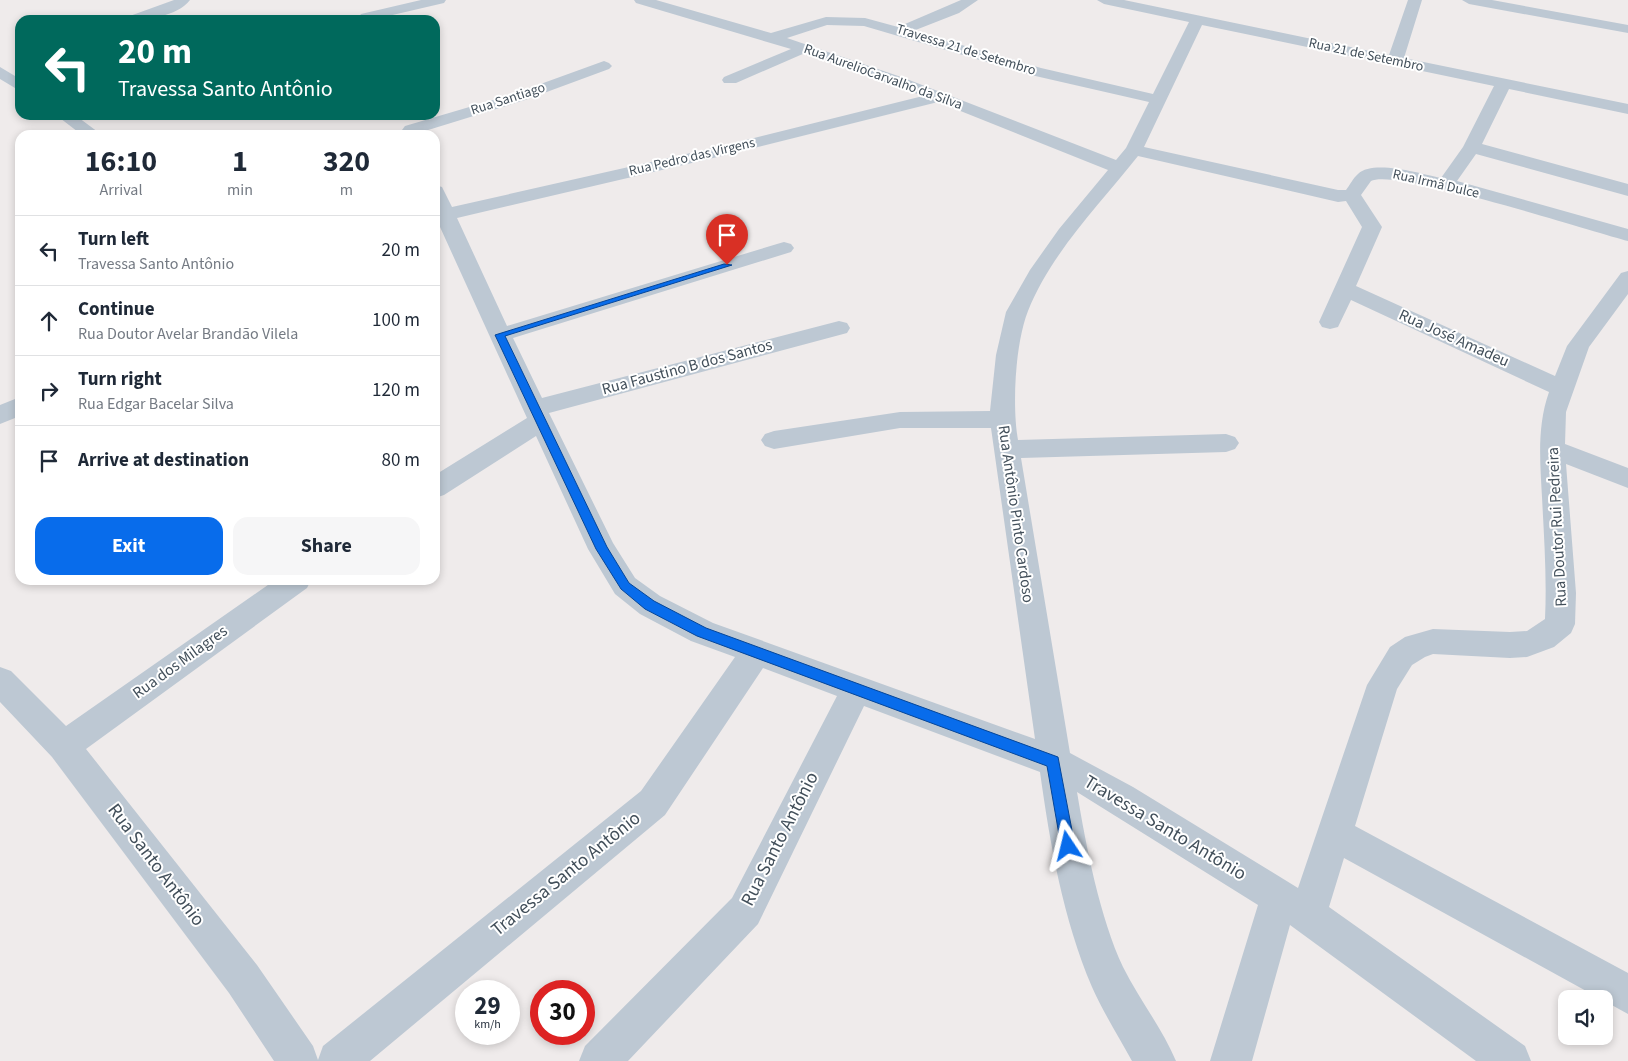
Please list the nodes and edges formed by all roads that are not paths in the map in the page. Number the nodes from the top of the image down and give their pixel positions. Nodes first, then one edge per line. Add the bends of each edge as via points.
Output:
1 (183, 0) edge
2 (439, 0) edge
3 (641, 0) edge
4 (971, 0) edge
5 (1104, 0) edge
6 (1415, 0) edge
7 (1469, 0) edge
8 (1160, 5) edge
9 (364, 14) edge
10 (147, 15) edge
11 (1197, 20) junction
12 (1628, 29) edge
13 (901, 31) junction
14 (772, 38) junction
15 (805, 48) junction
16 (1395, 61) junction
17 (604, 66) dead end
18 (4, 68) edge
19 (15, 80) edge
20 (730, 80) dead end
21 (1504, 83) junction
22 (940, 97) junction
23 (1160, 100) junction
24 (1628, 109) edge
25 (440, 118) edge
26 (71, 120) edge
27 (433, 120) edge
28 (410, 126) edge
29 (86, 130) edge
30 (1472, 147) junction
31 (1134, 150) junction
32 (1119, 168) junction
33 (1446, 184) junction
34 (1628, 190) edge
35 (1352, 195) junction
36 (440, 202) edge
37 (440, 206) edge
38 (1628, 235) edge
39 (784, 248) dead end
40 (1628, 277) edge
41 (1345, 289) junction
42 (1330, 322) dead end
43 (839, 328) dead end
44 (500, 335) junction
45 (1562, 388) junction
46 (15, 408) edge
47 (538, 414) junction
48 (0, 416) edge
49 (1002, 419) junction
50 (774, 440) dead end
51 (1226, 443) dead end
52 (1005, 449) junction
53 (1552, 450) junction
54 (1628, 478) edge
55 (440, 484) edge
56 (289, 585) edge
57 (756, 652) junction
58 (0, 681) edge
59 (857, 688) junction
60 (64, 746) junction
61 (1053, 762) junction
62 (1335, 834) junction
63 (1293, 906) junction
64 (1628, 994) edge
65 (298, 1061) edge
66 (338, 1061) edge
67 (600, 1061) edge
68 (1155, 1061) edge
69 (1231, 1061) edge
70 (1510, 1061) edge

1 - 10 street
2 - 9 street
3 - 14 street, Rua AurelioCarvalho da Silva
4 - 13 street
5 - 8 street, Rua 21 de Setembro
6 - 16 street
7 - 12 street
8 - 11 street, Rua 21 de Setembro
11 - 16 street, Rua 21 de Setembro
11 - 23 street, Rua Antônio Pinto Cardoso
13 - 14 street, Travessa 21 de Setembro via 865,22 836,20 816,23
13 - 23 street, Travessa 21 de Setembro via 1037,72
14 - 15 street, Rua AurelioCarvalho da Silva
15 - 20 street
15 - 22 street, Rua AurelioCarvalho da Silva
16 - 21 street, Rua 21 de Setembro
17 - 25 street, Rua Santiago via 519,97
18 - 19 street
21 - 24 street, Rua 21 de Setembro
21 - 30 street
22 - 32 street, Rua AurelioCarvalho da Silva
22 - 36 street, Rua Pedro das Virgens via 735,147
23 - 31 street, Rua Antônio Pinto Cardoso
26 - 29 street
27 - 28 street, Rua Santiago
30 - 33 street
30 - 34 street
31 - 32 street, Rua Antônio Pinto Cardoso
31 - 35 street via 1321,194
32 - 49 street, Rua Antônio Pinto Cardoso via 1066,233 1040,270 1017,312 1007,355
33 - 35 street, Rua Irmã Dulce via 1373,173 1364,177
33 - 38 street, Rua Irmã Dulce
35 - 41 street via 1372,227
37 - 44 street, Travessa Santo Antônio
39 - 44 street
40 - 45 street, Rua Doutor Rui Pedreira via 1578,346
41 - 42 street
41 - 45 street, Rua José Amadeu
43 - 47 street, Rua Faustino B dos Santos
44 - 47 street, Travessa Santo Antônio
45 - 53 street, Rua Doutor Rui Pedreira via 1554,412
46 - 48 street
47 - 55 street
47 - 57 street, Travessa Santo Antônio via 602,549 625,586 650,605 702,632
49 - 50 street via 900,420
49 - 52 street, Rua Antônio Pinto Cardoso
51 - 52 street
52 - 61 street, Rua Antônio Pinto Cardoso
53 - 54 street
53 - 62 street, Rua Doutor Rui Pedreira via 1562,593 1560,624 1542,639 1519,644 1441,641 1420,644 1401,656 1383,685
56 - 60 street, Rua dos Milagres
57 - 59 street, Travessa Santo Antônio
57 - 66 street, Travessa Santo Antônio via 653,803
58 - 60 street, Rua Santo Antônio
59 - 61 street, Travessa Santo Antônio
59 - 67 street, Rua Santo Antônio via 745,911
60 - 65 street, Rua Santo Antônio via 243,979
61 - 63 street, Travessa Santo Antônio via 1121,799
61 - 68 street, Rua Antônio Pinto Cardoso via 1068,846 1107,976
62 - 63 street, Rua Doutor Rui Pedreira
62 - 64 street
63 - 69 street, Rua Doutor Rui Pedreira
63 - 70 street, Travessa Santo Antônio

